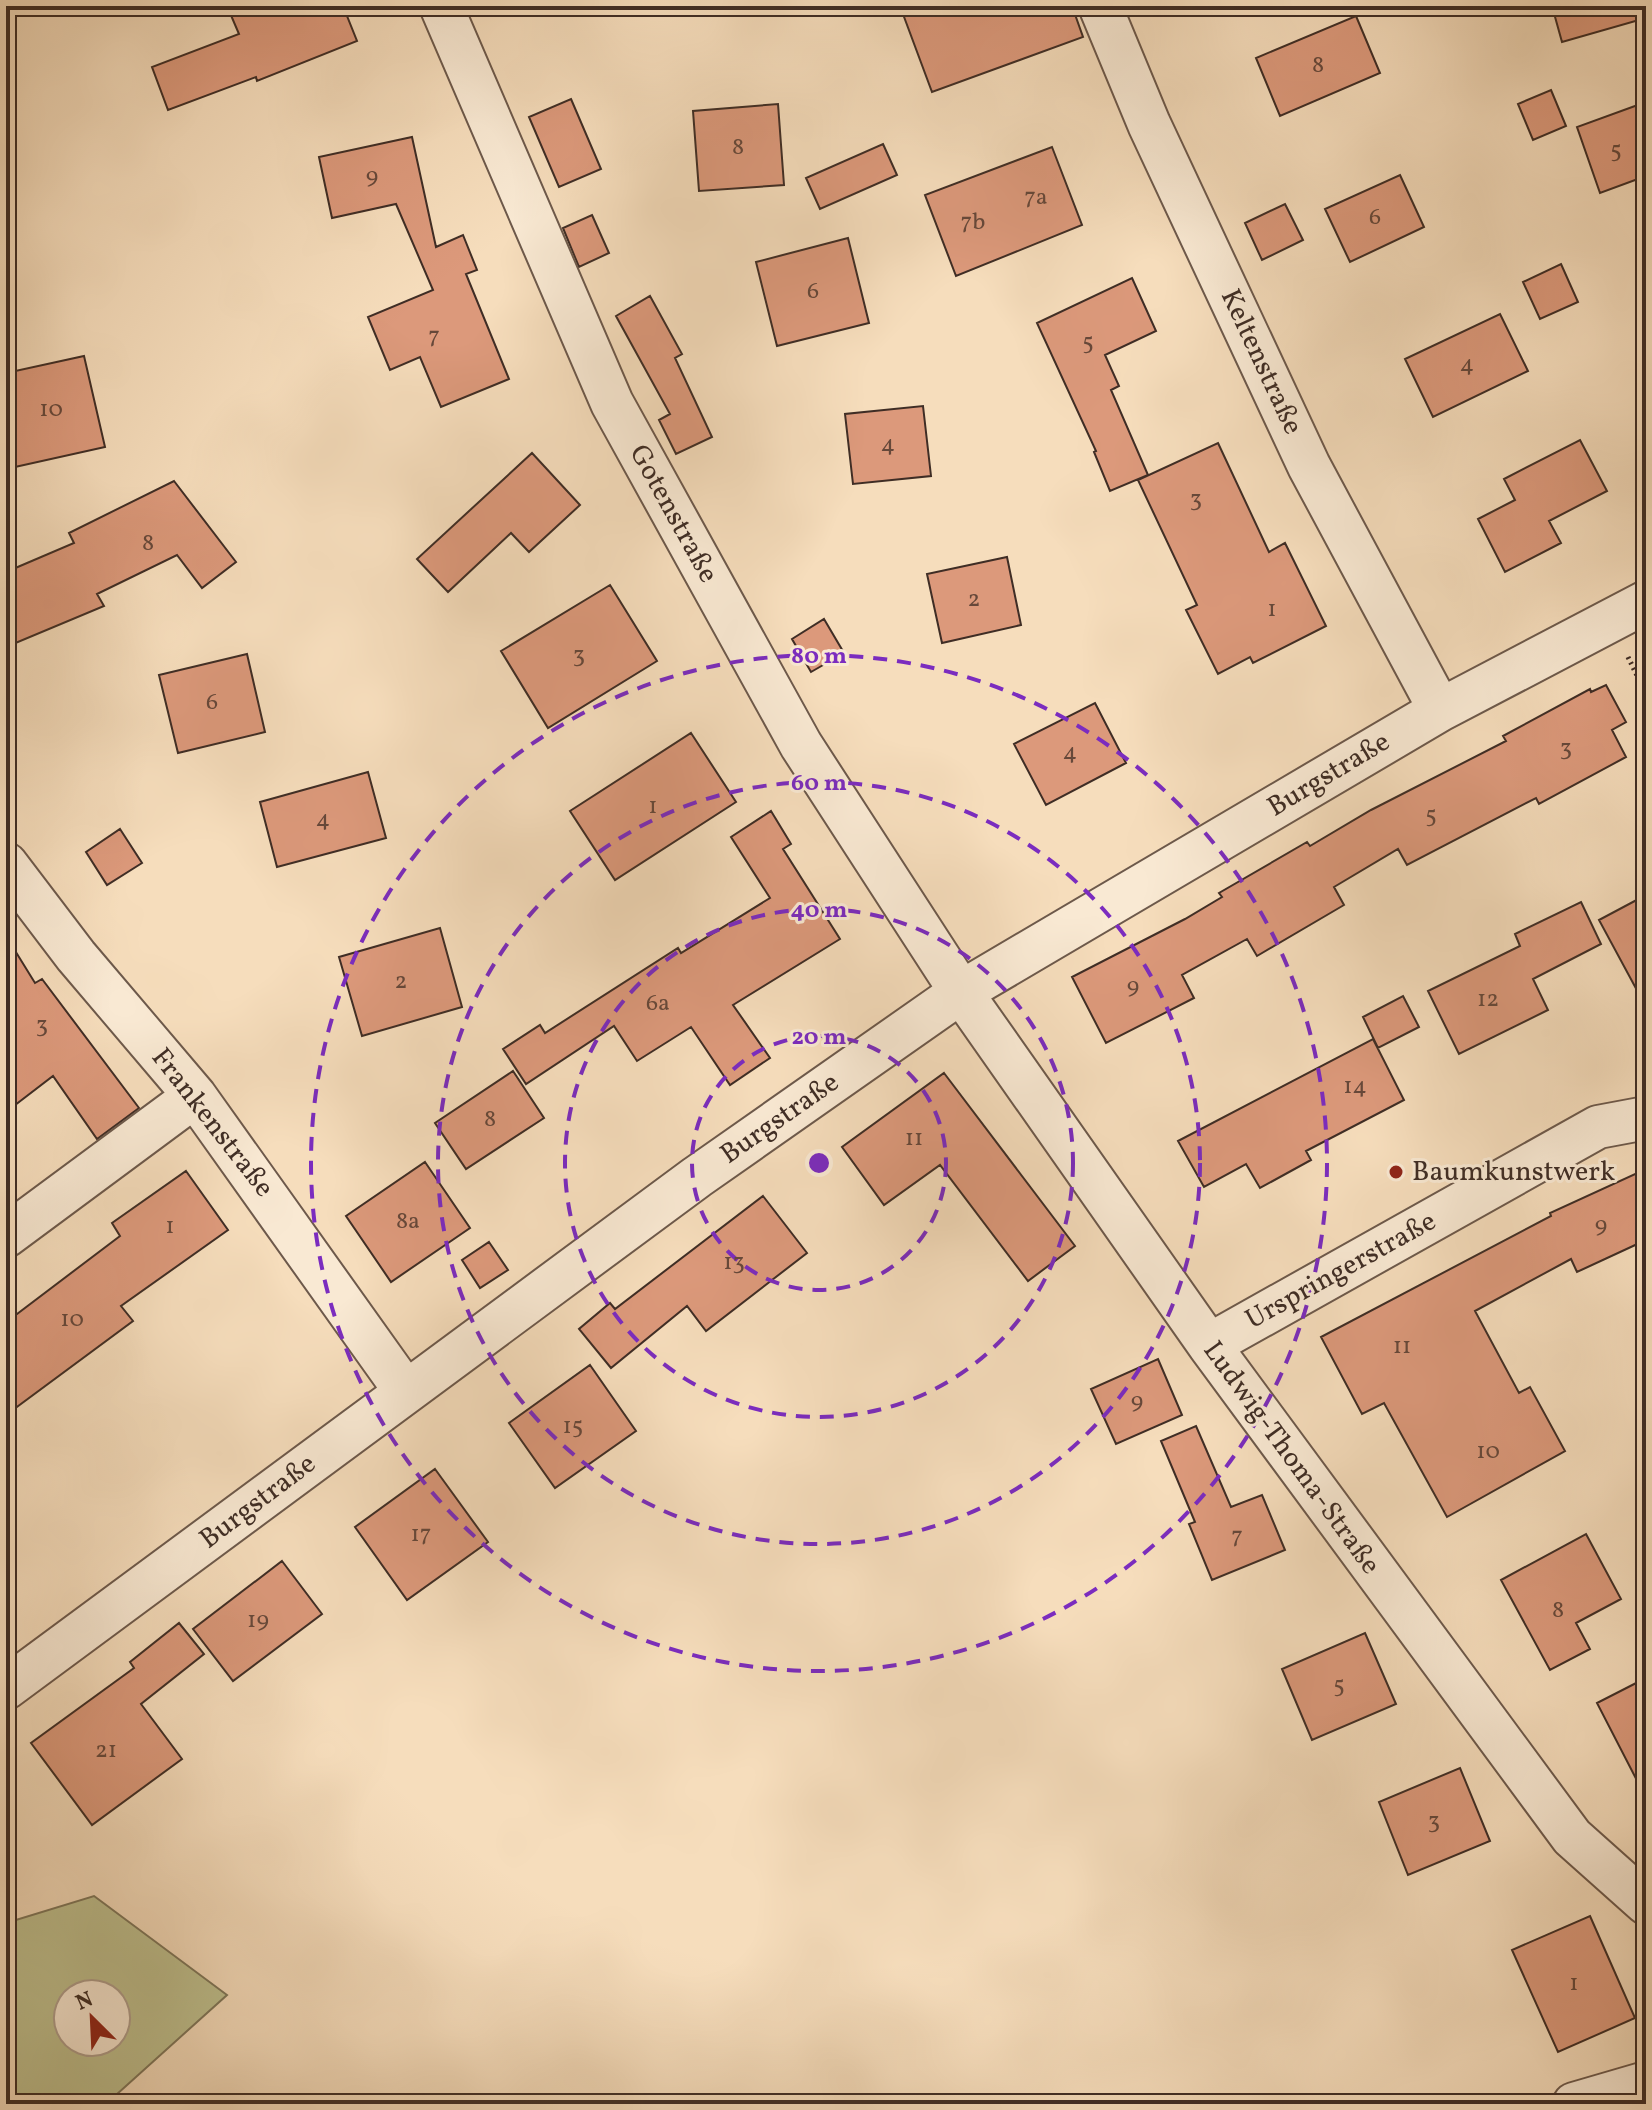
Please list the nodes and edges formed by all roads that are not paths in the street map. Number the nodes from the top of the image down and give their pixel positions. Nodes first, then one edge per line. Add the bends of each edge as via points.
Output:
1 (441, 6) edge
2 (1100, 6) edge
3 (1646, 602) edge
4 (1440, 710) junction
5 (6, 864) edge
6 (961, 992) junction
7 (195, 1096) junction
8 (1646, 1118) edge
9 (6, 1236) edge
10 (1209, 1345) junction
11 (406, 1392) junction
12 (6, 1688) edge
13 (1646, 1903) edge
14 (1646, 2083) edge
15 (1574, 2104) edge

1 - 6 street, Gotenstraße via 612,403 801,745
2 - 4 street, Keltenstraße via 1149,124 1309,466
3 - 4 street, Burgstraße
4 - 6 street, Burgstraße
5 - 7 street, Frankenstraße
6 - 10 street, Ludwig-Thoma-Straße
6 - 11 street, Burgstraße via 697,1177
7 - 9 street
7 - 11 street, Frankenstraße
8 - 10 street, Urspringerstraße via 1598,1127
10 - 13 street, Ludwig-Thoma-Straße via 1572,1837
11 - 12 street, Burgstraße
14 - 15 street

